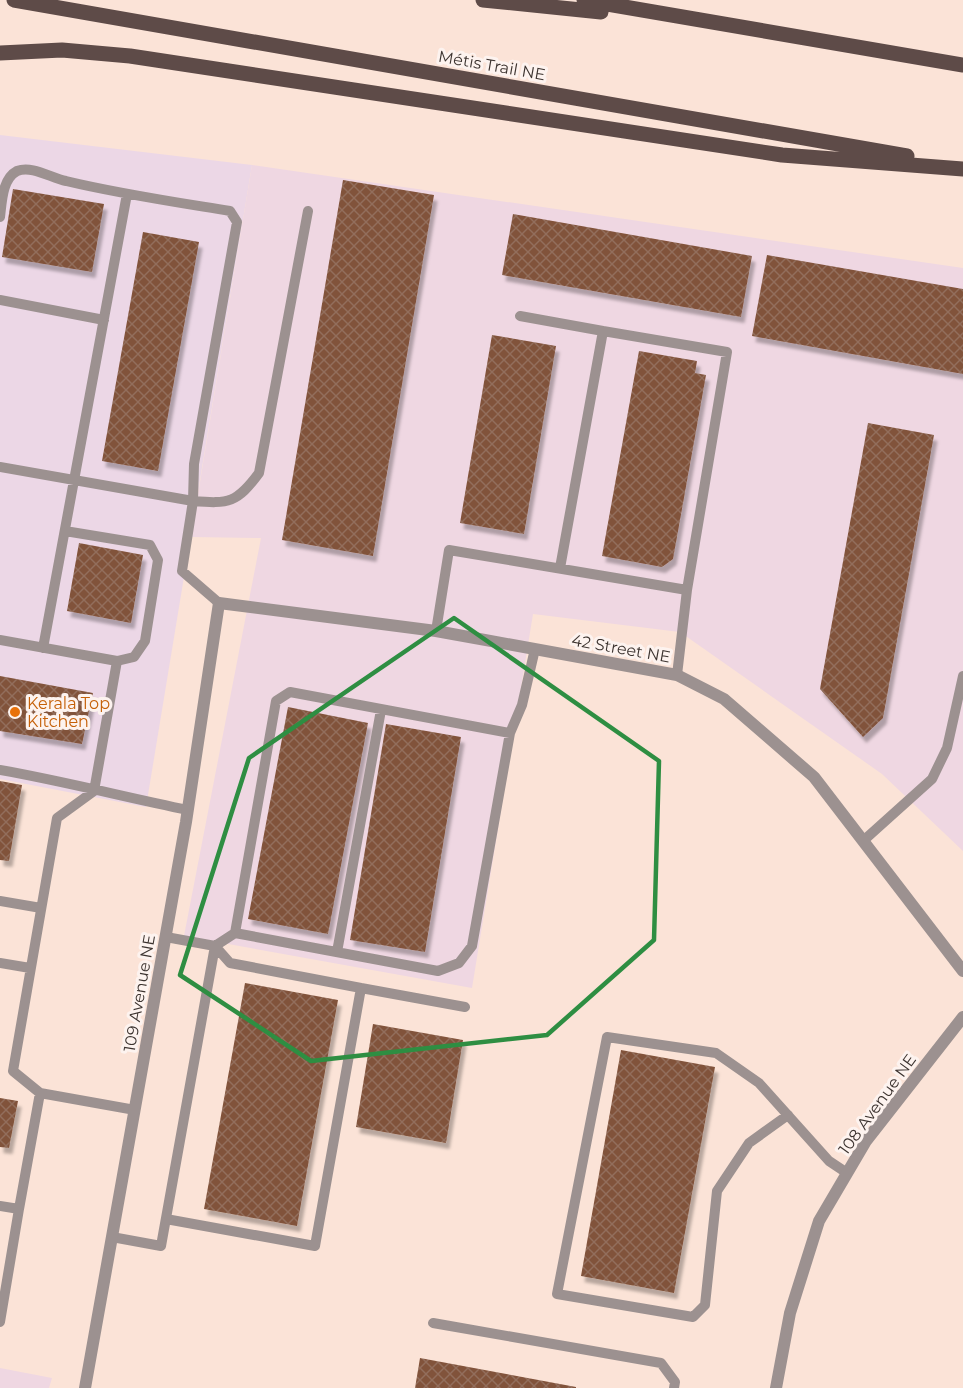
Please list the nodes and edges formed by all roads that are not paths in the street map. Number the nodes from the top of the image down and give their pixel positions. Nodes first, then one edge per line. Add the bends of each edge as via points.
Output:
1 (14, 0) edge
2 (483, 0) edge
3 (584, 0) edge
4 (644, 0) edge
5 (765, 31) junction
6 (0, 53) edge
7 (963, 65) edge
8 (963, 167) edge
9 (127, 194) junction
10 (308, 211) dead end
11 (0, 217) edge
12 (0, 300) edge
13 (520, 316) dead end
14 (104, 320) junction
15 (603, 332) junction
16 (0, 467) edge
17 (75, 480) junction
18 (193, 501) junction
19 (65, 531) junction
20 (560, 568) junction
21 (687, 591) junction
22 (219, 603) junction
23 (436, 631) junction
24 (0, 640) edge
25 (43, 648) junction
26 (535, 649) junction
27 (117, 661) junction
28 (677, 675) junction
29 (963, 676) edge
30 (381, 710) junction
31 (510, 733) junction
32 (0, 770) edge
33 (94, 791) junction
34 (188, 810) junction
35 (863, 841) junction
36 (0, 901) edge
37 (41, 908) junction
38 (235, 933) junction
39 (166, 937) junction
40 (214, 946) junction
41 (337, 952) junction
42 (0, 963) edge
43 (30, 968) junction
44 (963, 971) edge
45 (361, 988) junction
46 (465, 1006) dead end
47 (963, 1017) edge
48 (40, 1093) junction
49 (135, 1110) junction
50 (788, 1115) junction
51 (847, 1173) junction
52 (0, 1206) edge
53 (19, 1209) junction
54 (166, 1219) junction
55 (112, 1237) junction
56 (4, 1272) edge
57 (0, 1322) edge
58 (433, 1323) dead end
59 (84, 1388) edge
60 (674, 1388) edge
61 (776, 1388) edge

1 - 8 main road, Métis Trail NE
2 - 5 main road
3 - 5 main road
4 - 5 main road
5 - 7 main road
6 - 8 main road via 62,50 130,56 782,155
9 - 11 lane via 19,170 10,176 4,189
9 - 14 lane
9 - 18 lane via 230,211 237,222 194,464
10 - 18 lane via 259,473 244,494 220,503
12 - 14 lane
13 - 15 lane
14 - 17 lane
15 - 20 lane
15 - 21 lane via 727,352
16 - 17 lane
17 - 18 lane
17 - 19 lane
18 - 22 lane via 182,571
19 - 25 lane
19 - 27 lane via 150,545 158,560 145,641 134,657
20 - 21 lane
20 - 23 lane via 449,550
21 - 28 lane
22 - 23 street, 42 Street NE
22 - 34 street, 109 Avenue NE
23 - 26 street, 42 Street NE
24 - 25 lane
25 - 27 lane
26 - 28 street, 42 Street NE
26 - 31 lane via 522,705
27 - 33 lane
28 - 35 street, 42 Street NE via 724,699 814,777
29 - 35 lane via 947,748 932,779
30 - 31 lane
30 - 38 lane via 290,692 276,701
30 - 41 lane
31 - 41 lane via 472,946 459,963 438,971
32 - 33 lane via 73,783
33 - 34 lane
33 - 37 lane via 57,818
34 - 39 street, 109 Avenue NE
35 - 44 street, 42 Street NE
36 - 37 lane
37 - 43 lane
38 - 40 lane
38 - 41 lane
39 - 40 lane
39 - 49 street, 109 Avenue NE
40 - 45 lane via 230,963
40 - 54 lane
42 - 43 lane
43 - 48 lane via 13,1071
45 - 46 lane
45 - 54 lane via 315,1246
47 - 51 street, 108 Avenue NE via 866,1141
48 - 49 lane
48 - 53 lane
49 - 55 street, 109 Avenue NE
50 - 50 lane via 759,1083 716,1053 607,1037 557,1294 693,1317 705,1305 717,1191 749,1143
50 - 51 lane via 829,1161
51 - 61 street, 108 Avenue NE via 819,1221 790,1313
52 - 53 lane
53 - 56 lane
54 - 55 lane via 161,1246
55 - 59 street, 109 Avenue NE
56 - 57 lane
58 - 60 lane via 661,1363 675,1382

